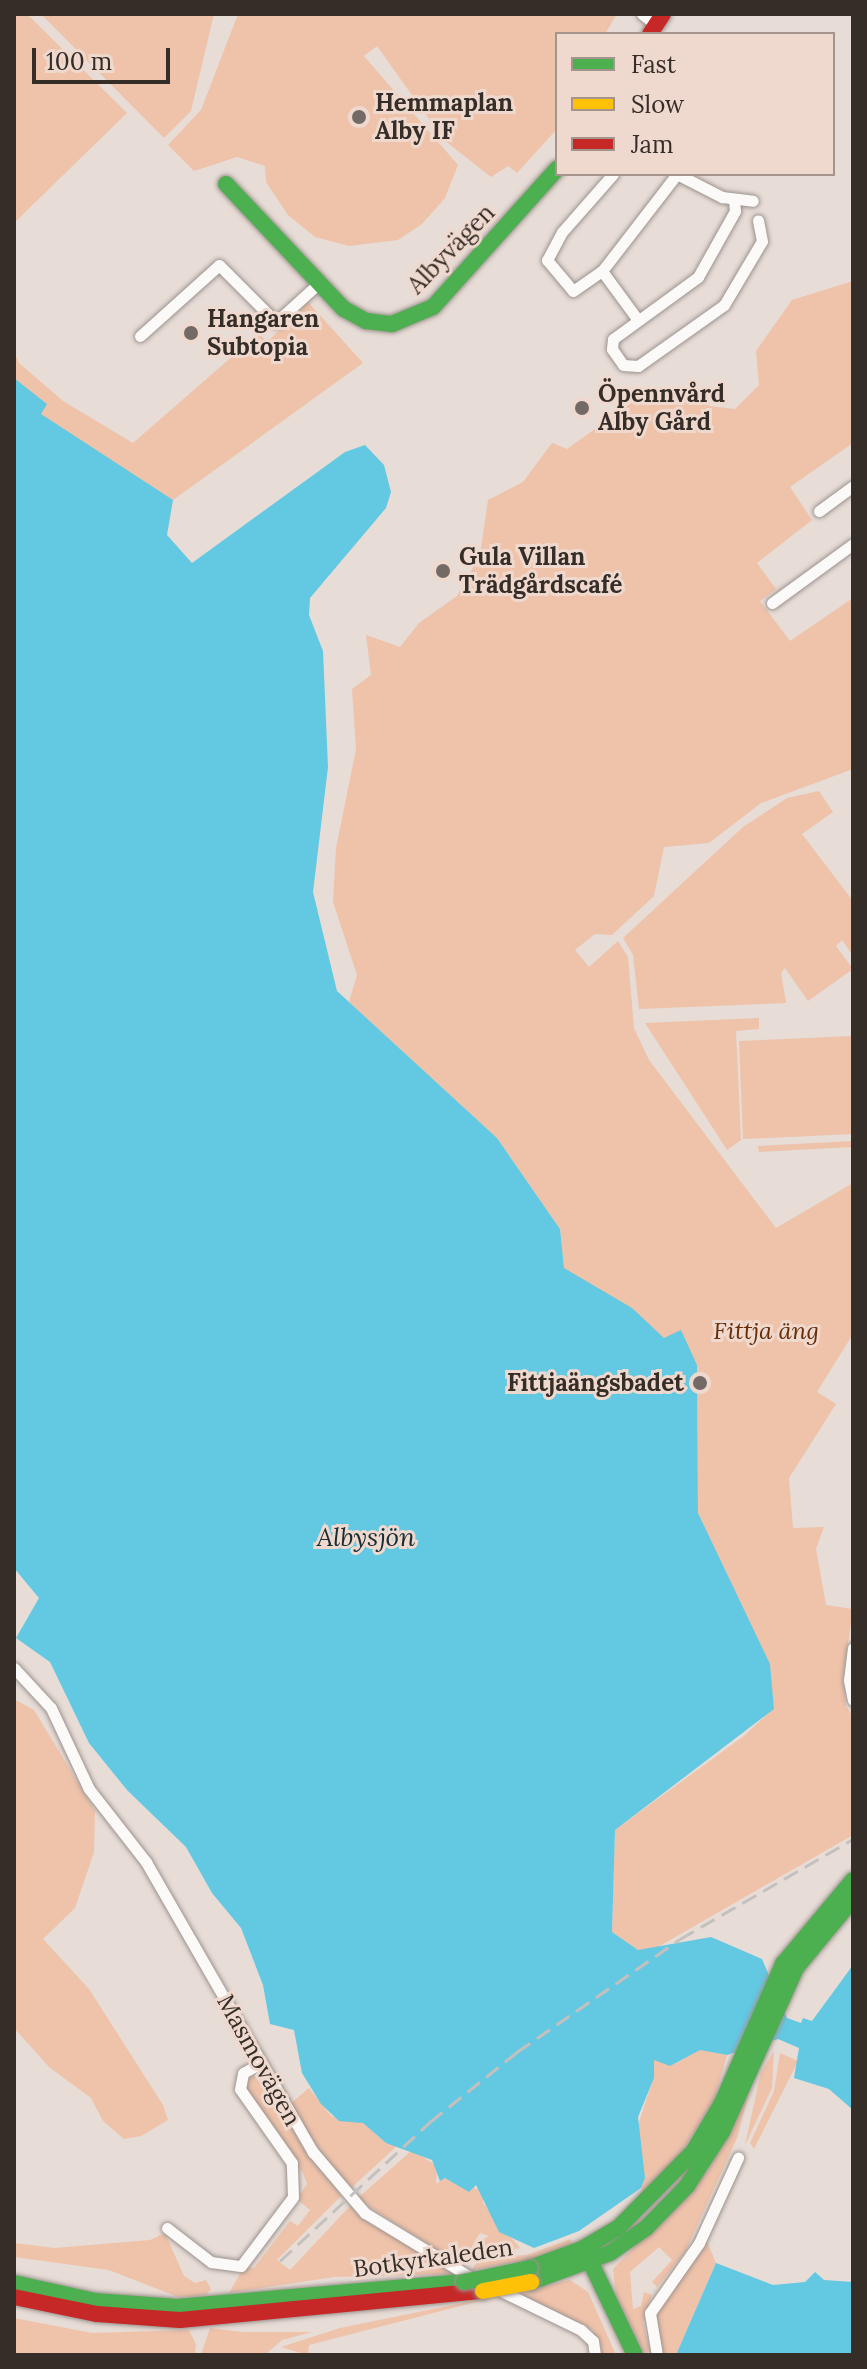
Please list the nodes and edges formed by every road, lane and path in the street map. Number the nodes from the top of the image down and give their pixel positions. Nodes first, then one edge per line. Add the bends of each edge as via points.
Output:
1 (642, 14) edge
2 (656, 24) edge
3 (555, 171) edge
4 (611, 176) edge
5 (675, 176) edge
6 (681, 176) edge
7 (226, 184) dead end
8 (734, 200) junction
9 (753, 201) dead end
10 (758, 220) dead end
11 (602, 271) junction
12 (319, 283) junction
13 (638, 320) junction
14 (140, 336) dead end
15 (853, 486) edge
16 (819, 511) dead end
17 (853, 544) edge
18 (772, 603) dead end
19 (853, 1648) edge
20 (14, 1668) edge
21 (853, 1700) edge
22 (853, 1880) edge
23 (853, 1899) edge
24 (789, 1966) junction
25 (259, 2064) junction
26 (745, 2064) junction
27 (738, 2158) dead end
28 (167, 2228) dead end
29 (628, 2241) junction
30 (586, 2259) junction
31 (531, 2275) junction
32 (14, 2283) edge
33 (14, 2297) edge
34 (611, 2303) junction
35 (595, 2355) edge
36 (623, 2355) edge
37 (635, 2355) edge
38 (657, 2355) edge

1 - 2 street
3 - 12 main road, Albyvägen via 425,313 380,324 344,309
4 - 11 street via 562,232 547,260 573,291
5 - 11 street
6 - 8 street
7 - 12 main road, Albyvägen
8 - 9 street
8 - 13 street via 735,211 698,277
10 - 13 street via 762,241 724,305 632,369 623,365 611,343
11 - 13 street
12 - 14 street via 276,322 219,265
15 - 16 street
17 - 18 street
19 - 21 street
20 - 25 street, Masmovägen via 47,1701 89,1789 146,1862
22 - 24 main road, Botkyrkaleden
23 - 24 main road, Botkyrkaleden
24 - 26 main road, Botkyrkaleden
25 - 28 street via 243,2073 240,2089 292,2163 295,2192 241,2266 211,2262
25 - 35 street, Masmovägen via 313,2152 365,2213 461,2273 581,2330 593,2341
26 - 29 main road, Botkyrkaleden via 722,2132 698,2172
26 - 30 main road, Botkyrkaleden via 684,2163
27 - 38 street via 699,2243 650,2313
29 - 30 main road, Botkyrkaleden
29 - 34 main road via 607,2267
30 - 31 main road, Botkyrkaleden
30 - 34 main road
30 - 36 main road
31 - 32 main road, Botkyrkaleden, bridge via 177,2307 95,2301
31 - 33 main road, Botkyrkaleden, bridge via 483,2291 180,2320 97,2314
34 - 37 main road

